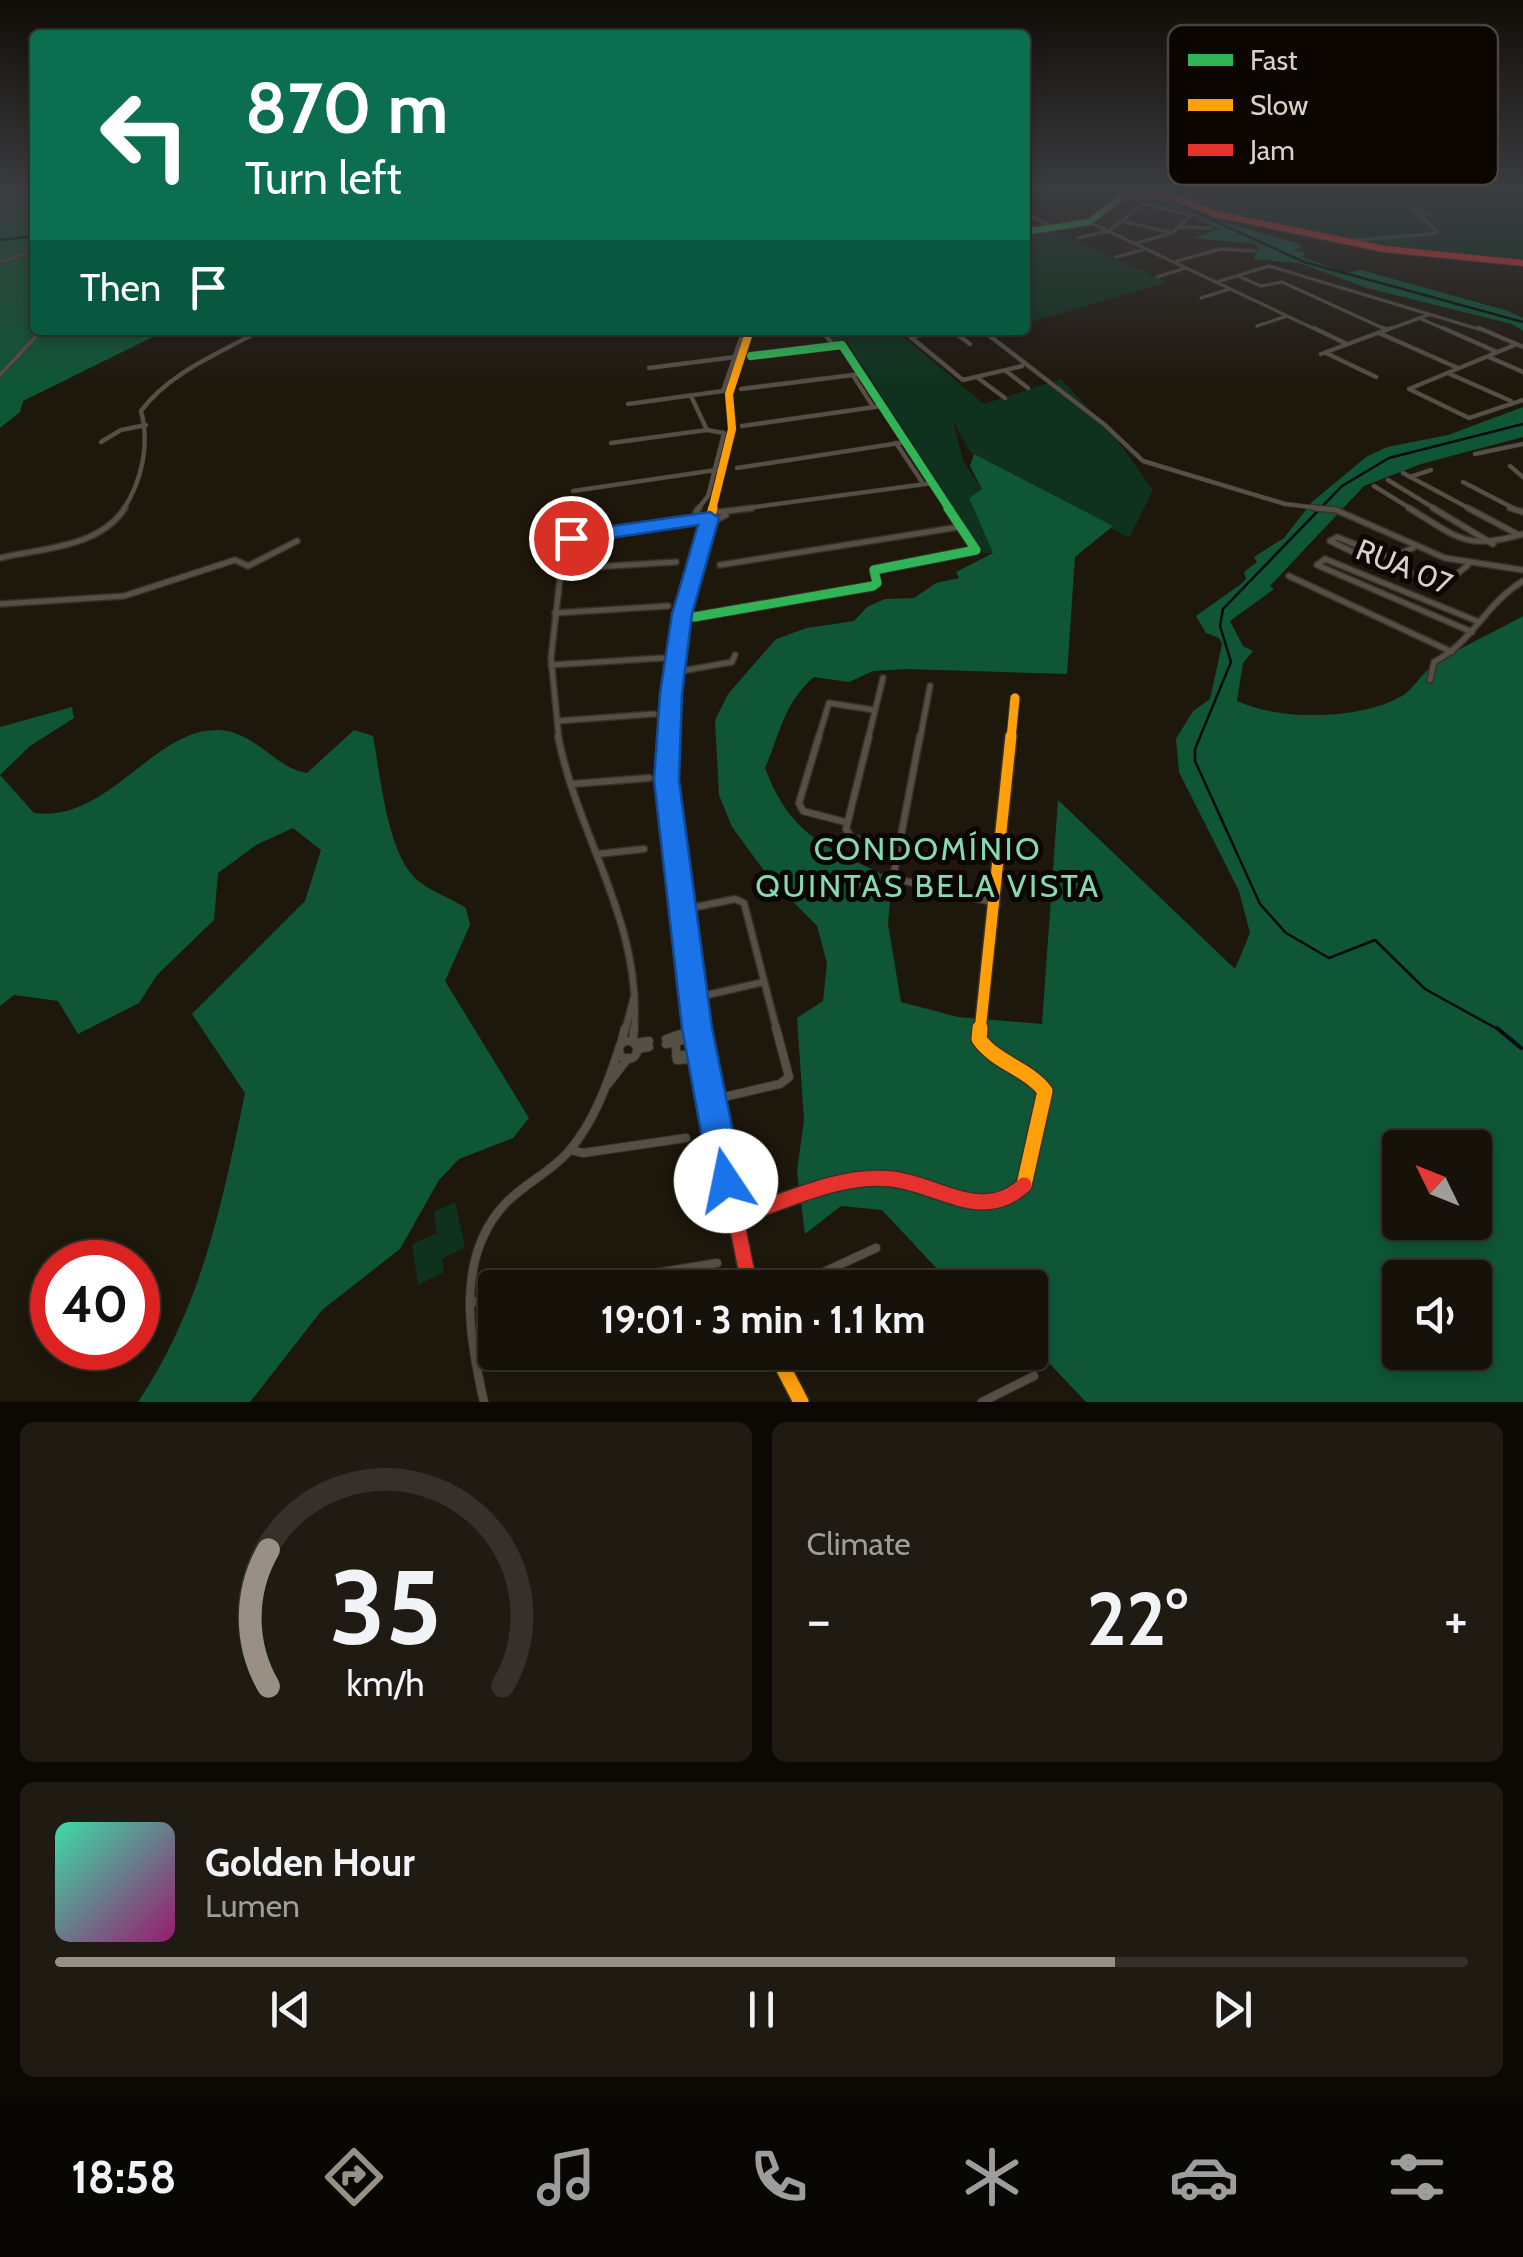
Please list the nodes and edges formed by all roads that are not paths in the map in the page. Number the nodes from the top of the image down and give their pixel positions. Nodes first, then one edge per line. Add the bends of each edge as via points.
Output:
1 (1126, 254) edge
2 (1158, 254) edge
3 (1205, 254) edge
4 (1432, 254) edge
5 (1116, 257) dead end
6 (1174, 262) junction
7 (1523, 263) edge
8 (1186, 268) junction
9 (1238, 276) junction
10 (1157, 277) dead end
11 (1217, 282) junction
12 (1230, 289) junction
13 (1201, 298) dead end
14 (1431, 314) junction
15 (1287, 316) junction
16 (1419, 318) junction
17 (1257, 326) dead end
18 (1387, 330) junction
19 (1379, 332) junction
20 (37, 335) edge
21 (253, 335) edge
22 (745, 335) edge
23 (746, 335) edge
24 (826, 335) edge
25 (908, 335) edge
26 (923, 335) edge
27 (958, 335) edge
28 (988, 335) edge
29 (911, 338) junction
30 (970, 344) dead end
31 (1347, 344) junction
32 (833, 345) junction
33 (1520, 346) edge
34 (1497, 352) junction
35 (750, 356) dead end
36 (1488, 356) junction
37 (735, 357) junction
38 (1022, 366) dead end
39 (649, 368) dead end
40 (1458, 368) junction
41 (1006, 371) junction
42 (1523, 372) edge
43 (1448, 373) junction
44 (0, 375) edge
45 (857, 375) junction
46 (978, 378) junction
47 (1376, 378) dead end
48 (1028, 388) dead end
49 (741, 389) dead end
50 (691, 396) junction
51 (1005, 398) dead end
52 (1523, 400) edge
53 (1511, 401) junction
54 (628, 404) dead end
55 (877, 406) junction
56 (146, 425) junction
57 (742, 426) dead end
58 (706, 430) junction
59 (101, 442) dead end
60 (611, 443) dead end
61 (901, 443) junction
62 (1523, 444) edge
63 (1475, 454) dead end
64 (1510, 466) dead end
65 (737, 468) dead end
66 (716, 470) junction
67 (1432, 470) dead end
68 (1403, 473) dead end
69 (1410, 477) junction
70 (1523, 477) edge
71 (1388, 480) dead end
72 (1463, 482) dead end
73 (928, 483) junction
74 (1374, 486) dead end
75 (573, 490) dead end
76 (739, 512) junction
77 (1523, 512) edge
78 (714, 515) junction
79 (696, 518) junction
80 (961, 526) junction
81 (1521, 535) edge
82 (571, 538) dead end
83 (703, 540) junction
84 (297, 541) dead end
85 (1493, 544) junction
86 (1413, 548) junction
87 (1370, 551) junction
88 (0, 558) edge
89 (676, 562) dead end
90 (1469, 564) junction
91 (720, 565) dead end
92 (1523, 570) edge
93 (1408, 572) dead end
94 (1290, 576) dead end
95 (1523, 581) edge
96 (0, 604) edge
97 (668, 606) dead end
98 (554, 614) junction
99 (694, 617) dead end
100 (1479, 622) junction
101 (1472, 632) junction
102 (1452, 652) junction
103 (735, 655) dead end
104 (662, 658) dead end
105 (549, 665) junction
106 (674, 672) junction
107 (882, 678) dead end
108 (1430, 680) dead end
109 (930, 686) dead end
110 (1015, 698) dead end
111 (874, 710) junction
112 (654, 714) dead end
113 (557, 721) junction
114 (649, 778) dead end
115 (571, 784) junction
116 (845, 822) junction
117 (897, 848) junction
118 (644, 849) dead end
119 (598, 854) junction
120 (994, 903) junction
121 (696, 907) dead end
122 (764, 982) junction
123 (635, 994) junction
124 (694, 998) junction
125 (698, 1032) junction
126 (635, 1044) junction
127 (650, 1044) dead end
128 (620, 1048) junction
129 (702, 1053) junction
130 (628, 1058) junction
131 (677, 1058) junction
132 (704, 1067) junction
133 (606, 1086) junction
134 (724, 1097) dead end
135 (686, 1138) dead end
136 (570, 1150) junction
137 (733, 1218) junction
138 (876, 1248) dead end
139 (717, 1264) dead end
140 (679, 1270) edge
141 (746, 1270) edge
142 (828, 1270) edge
143 (478, 1301) edge
144 (472, 1302) junction
145 (784, 1370) edge
146 (1034, 1376) dead end
147 (484, 1402) edge
148 (801, 1402) edge
149 (982, 1402) edge

1 - 5 street
2 - 6 street
3 - 6 street
4 - 7 street
6 - 8 street
8 - 10 street
8 - 11 street
9 - 11 street
9 - 14 street via 1268,266
9 - 18 street via 1261,286 1282,282
11 - 12 street
12 - 13 street
12 - 15 street
14 - 16 street
14 - 33 street
15 - 17 street
15 - 31 street
16 - 18 street
16 - 34 street
18 - 19 street
19 - 31 street
19 - 40 street
20 - 44 street
21 - 56 street via 160,392 142,408
22 - 37 street
23 - 78 street via 730,390 730,446
24 - 32 street
25 - 29 street
26 - 29 street
27 - 30 street
28 - 86 street via 1135,456 1298,507 1346,514
29 - 46 street via 962,380
31 - 47 street via 1323,353
32 - 35 street
32 - 45 street via 842,346
33 - 34 street
34 - 36 street
36 - 40 street
36 - 42 street
37 - 39 street
37 - 50 street via 724,391
38 - 41 street
40 - 43 street
41 - 46 street
41 - 48 street
43 - 53 street
43 - 53 street via 1409,389 1469,418
45 - 49 street
45 - 55 street
46 - 51 street
50 - 54 street
50 - 58 street
52 - 53 street
55 - 57 street
55 - 61 street
56 - 59 street
56 - 88 street via 136,486 113,526
58 - 60 street
58 - 66 street via 724,432
61 - 65 street
61 - 73 street
62 - 63 street
64 - 70 street
66 - 75 street
66 - 79 street
67 - 69 street
68 - 69 street
69 - 81 street
71 - 85 street
72 - 77 street
73 - 76 street
73 - 80 street
74 - 85 street via 1454,536
76 - 78 street
76 - 78 street
78 - 79 street
78 - 83 street
79 - 82 street
79 - 83 street
80 - 91 street
80 - 99 street via 976,547 969,554 872,571 876,585
81 - 85 street
83 - 106 street
84 - 96 street via 248,566 235,560 141,593
86 - 87 street via 1390,558
86 - 90 street
87 - 87 street via 1359,555 1330,541 1337,537
89 - 98 street via 561,569
90 - 92 street
90 - 93 street via 1441,587
94 - 102 street
95 - 100 street via 1501,593
97 - 98 street
98 - 105 street
100 - 101 street
100 - 101 street, RUA 07 via 1325,559 1317,568
101 - 102 street
102 - 108 street via 1434,662
103 - 106 street via 732,662
104 - 105 street
105 - 113 street
106 - 124 street via 668,802
107 - 111 street
109 - 117 street
110 - 120 street
111 - 116 street
111 - 116 street via 829,703 799,807
112 - 113 street
113 - 115 street
114 - 115 street
115 - 119 street
116 - 117 street via 852,838
117 - 120 street via 893,878
118 - 119 street
119 - 123 street via 629,931
120 - 137 street via 979,1044 1033,1071 1044,1091 1019,1195 980,1202 886,1178
121 - 122 street via 742,900
122 - 124 street
122 - 134 street via 788,1080
123 - 126 street
123 - 128 street
124 - 125 street
125 - 129 street
125 - 131 street via 670,1039
126 - 127 street
126 - 128 street
126 - 130 street
128 - 130 street
128 - 133 street
129 - 131 street
129 - 132 street
130 - 133 street
131 - 132 street
132 - 137 street
133 - 136 street
135 - 136 street via 583,1154
136 - 144 street via 496,1212 473,1266
137 - 141 street
138 - 142 street
139 - 140 street
143 - 144 street
144 - 147 street via 472,1346
145 - 148 street
146 - 149 street

